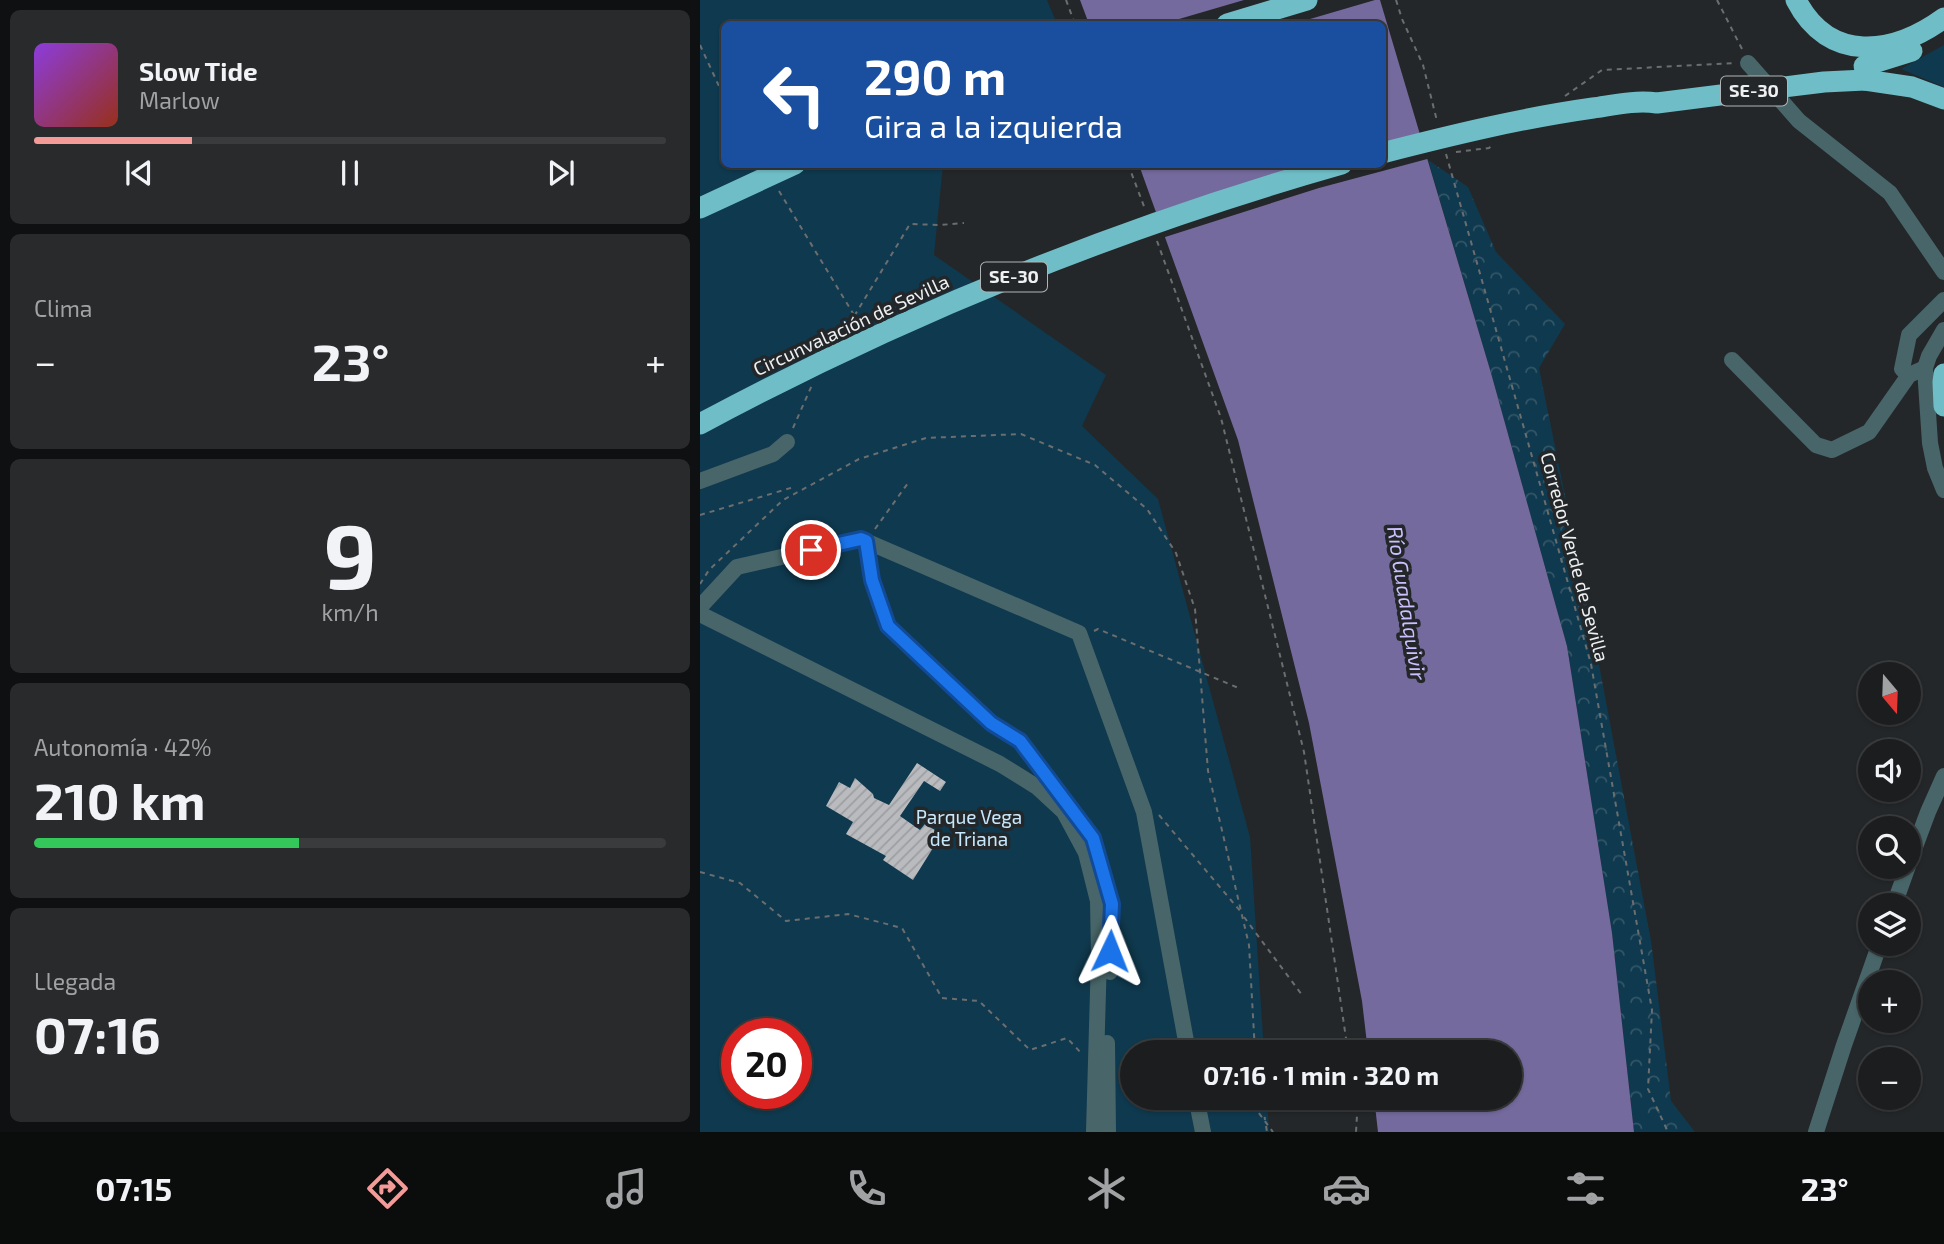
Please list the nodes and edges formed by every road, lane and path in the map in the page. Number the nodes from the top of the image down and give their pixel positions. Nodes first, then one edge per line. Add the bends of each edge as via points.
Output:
1 (1066, 0) edge
2 (1307, 0) edge
3 (1396, 0) edge
4 (1717, 0) edge
5 (1796, 0) edge
6 (1944, 18) edge
7 (1074, 21) edge
8 (1237, 21) edge
9 (1944, 33) edge
10 (700, 47) edge
11 (1748, 63) junction
12 (1865, 73) junction
13 (721, 91) edge
14 (1562, 98) dead end
15 (1944, 99) edge
16 (1439, 128) dead end
17 (1499, 141) dead end
18 (1386, 152) edge
19 (1457, 152) dead end
20 (1446, 154) dead end
21 (786, 168) edge
22 (1129, 168) edge
23 (1329, 168) edge
24 (777, 188) dead end
25 (700, 208) edge
26 (1147, 215) dead end
27 (964, 223) dead end
28 (1156, 240) dead end
29 (1944, 272) edge
30 (1944, 300) edge
31 (855, 316) junction
32 (1944, 330) edge
33 (842, 335) dead end
34 (1732, 360) dead end
35 (1934, 371) edge
36 (1909, 375) junction
37 (813, 383) dead end
38 (1944, 406) edge
39 (700, 424) edge
40 (788, 442) joint
41 (700, 481) edge
42 (908, 482) dead end
43 (794, 487) dead end
44 (1944, 490) edge
45 (700, 515) edge
46 (866, 541) junction
47 (700, 607) edge
48 (700, 614) edge
49 (1080, 635) junction
50 (1241, 689) dead end
51 (1944, 776) edge
52 (1145, 818) junction
53 (1921, 829) edge
54 (700, 872) edge
55 (1875, 956) edge
56 (1302, 995) dead end
57 (1186, 1040) edge
58 (1346, 1040) edge
59 (1096, 1068) junction
60 (1199, 1110) edge
61 (1256, 1110) edge
62 (1264, 1110) edge
63 (1356, 1110) edge
64 (1265, 1123) junction
65 (1094, 1132) edge
66 (1108, 1132) edge
67 (1203, 1132) edge
68 (1267, 1132) edge
69 (1273, 1132) edge
70 (1356, 1132) edge
71 (1668, 1132) edge
72 (1816, 1132) edge

1 - 7 path
2 - 8 highway
3 - 16 path via 1423,65
4 - 11 path
5 - 6 highway via 1828,37 1864,48 1910,39
9 - 12 highway
10 - 13 path
11 - 14 path via 1602,70
11 - 29 street via 1799,121 1890,193
12 - 15 highway, SE-30
12 - 18 highway, SE-30, bridge via 1824,82 1557,113
17 - 19 path via 1489,148
20 - 71 path, Corredor Verde de Sevilla via 1591,663 1652,1010 1648,1089
21 - 25 highway, bridge
22 - 26 path
23 - 39 highway, Circunvalación de Sevilla / SE-30, bridge via 1133,231 1029,271 856,346
24 - 31 path
27 - 31 path via 911,224
28 - 58 path via 1221,418 1304,752
30 - 36 street via 1909,335 1902,369
31 - 33 path
32 - 35 street via 1929,356
34 - 36 street via 1816,445 1832,450 1868,432
35 - 36 street
35 - 38 highway via 1943,382
35 - 44 street via 1930,443
37 - 40 path
40 - 41 street via 773,454
42 - 46 path
43 - 45 path
46 - 47 street via 737,568
46 - 49 street
46 - 66 street via 872,580 888,626 991,723 1020,741 1093,838 1112,904
48 - 59 street via 1000,764 1037,787 1063,812 1086,853 1098,901
49 - 50 path via 1098,629
49 - 52 street
51 - 53 street
52 - 56 path via 1160,815
52 - 57 street
54 - 59 path via 740,883 786,921 848,914 902,928 942,998 979,1001 1030,1051 1067,1038
55 - 72 street
59 - 65 street
60 - 67 street
61 - 64 path
62 - 64 path
63 - 70 path
64 - 68 path
64 - 69 path

